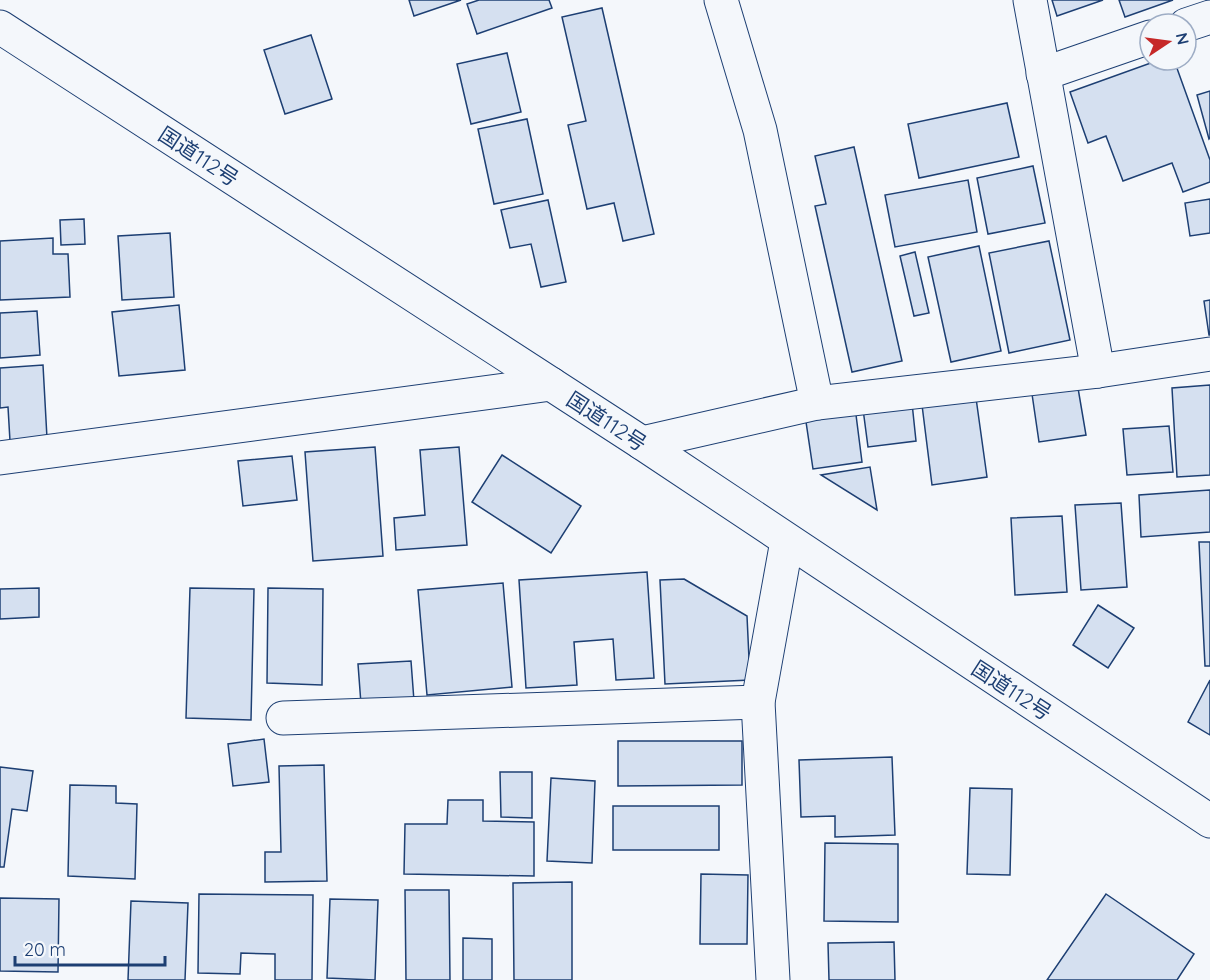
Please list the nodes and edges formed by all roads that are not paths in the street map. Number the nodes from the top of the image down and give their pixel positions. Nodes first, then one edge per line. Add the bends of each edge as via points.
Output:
1 (721, 0) edge
2 (1030, 0) edge
3 (0, 27) edge
4 (1138, 42) edge
5 (1043, 74) junction
6 (1210, 354) edge
7 (1098, 371) junction
8 (551, 384) junction
9 (817, 403) junction
10 (642, 443) junction
11 (0, 458) edge
12 (788, 541) junction
13 (758, 702) junction
14 (283, 718) dead end
15 (1210, 821) edge
16 (773, 980) edge

1 - 9 main road via 760,130
2 - 5 main road
3 - 8 main road, 国道112号
4 - 5 main road
5 - 7 main road
6 - 7 main road
7 - 9 main road
8 - 10 main road, 国道112号
8 - 11 main road
9 - 10 main road
10 - 12 main road, 国道112号
12 - 13 main road
12 - 15 main road, 国道112号
13 - 14 main road
13 - 16 main road

